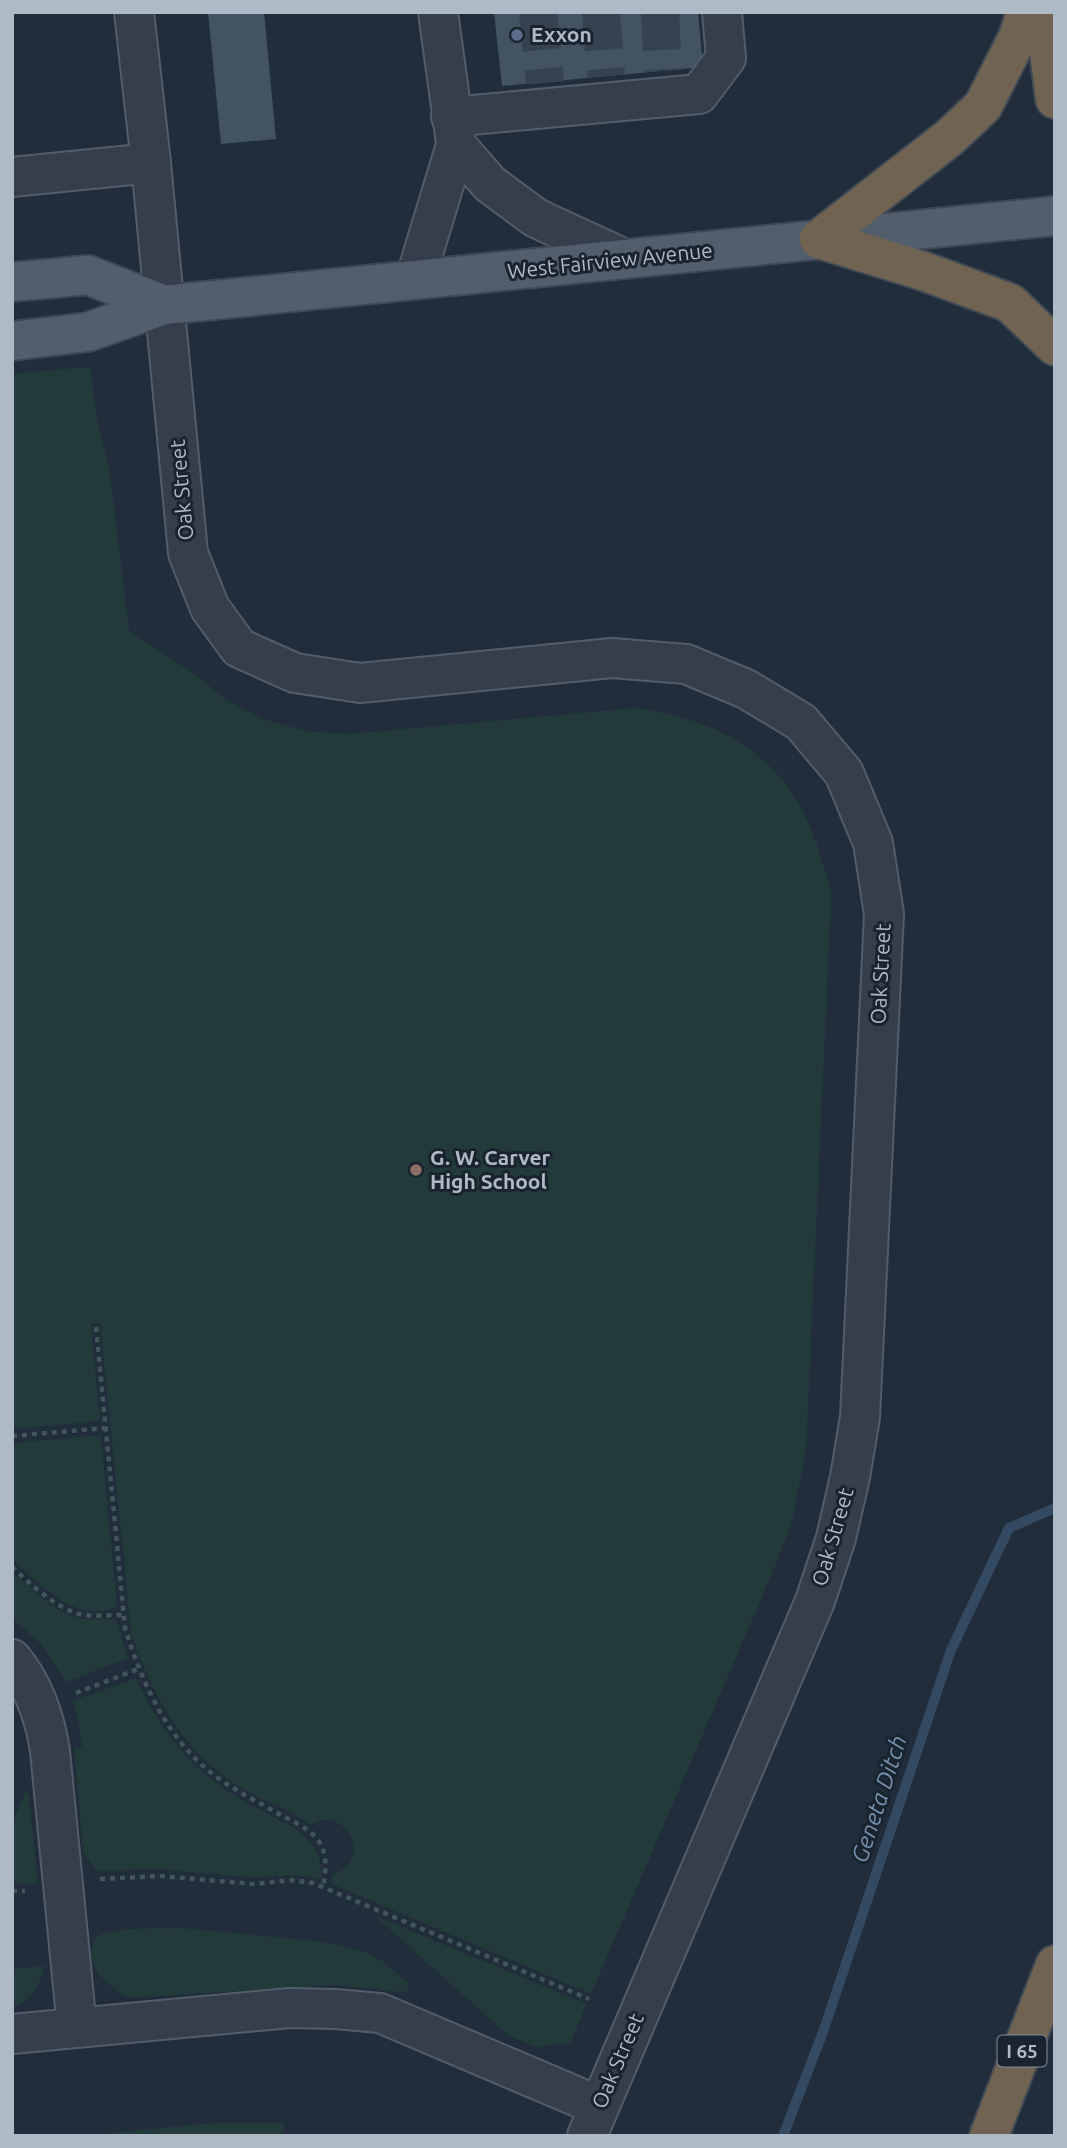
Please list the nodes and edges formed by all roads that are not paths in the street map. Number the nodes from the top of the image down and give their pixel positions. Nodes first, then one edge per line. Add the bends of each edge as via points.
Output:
1 (134, 12) edge
2 (438, 12) edge
3 (722, 12) edge
4 (1026, 12) edge
5 (1044, 12) edge
6 (1055, 99) edge
7 (454, 131) junction
8 (151, 163) junction
9 (12, 177) edge
10 (1055, 216) edge
11 (819, 239) junction
12 (625, 259) junction
13 (415, 280) junction
14 (12, 282) edge
15 (164, 305) junction
16 (12, 341) edge
17 (1055, 346) edge
18 (12, 1659) edge
19 (1055, 1965) edge
20 (77, 2028) junction
21 (12, 2035) edge
22 (593, 2121) edge
23 (989, 2136) edge

1 - 8 street, Oak Street
2 - 7 street
3 - 7 street via 726,58 699,94 664,84 546,96
4 - 11 highway via 983,106
5 - 6 highway
7 - 12 street via 490,184 536,219
7 - 13 street
8 - 9 street
8 - 15 street, Oak Street
10 - 11 main road, West Fairview Avenue
11 - 12 main road, West Fairview Avenue
11 - 17 highway via 1010,303
12 - 13 main road, West Fairview Avenue
13 - 15 main road, West Fairview Avenue
14 - 15 main road, West Fairview Avenue via 89,275
15 - 16 main road, West Fairview Avenue via 88,332
15 - 22 street, Oak Street via 188,553 210,608 239,648 295,673 360,683 612,658 686,664 746,690 801,722 844,773 873,843 884,914 860,1417 850,1477 815,1601
18 - 20 street via 45,1719
19 - 23 highway, I 65
20 - 21 street
20 - 22 street via 290,2008 380,2013

